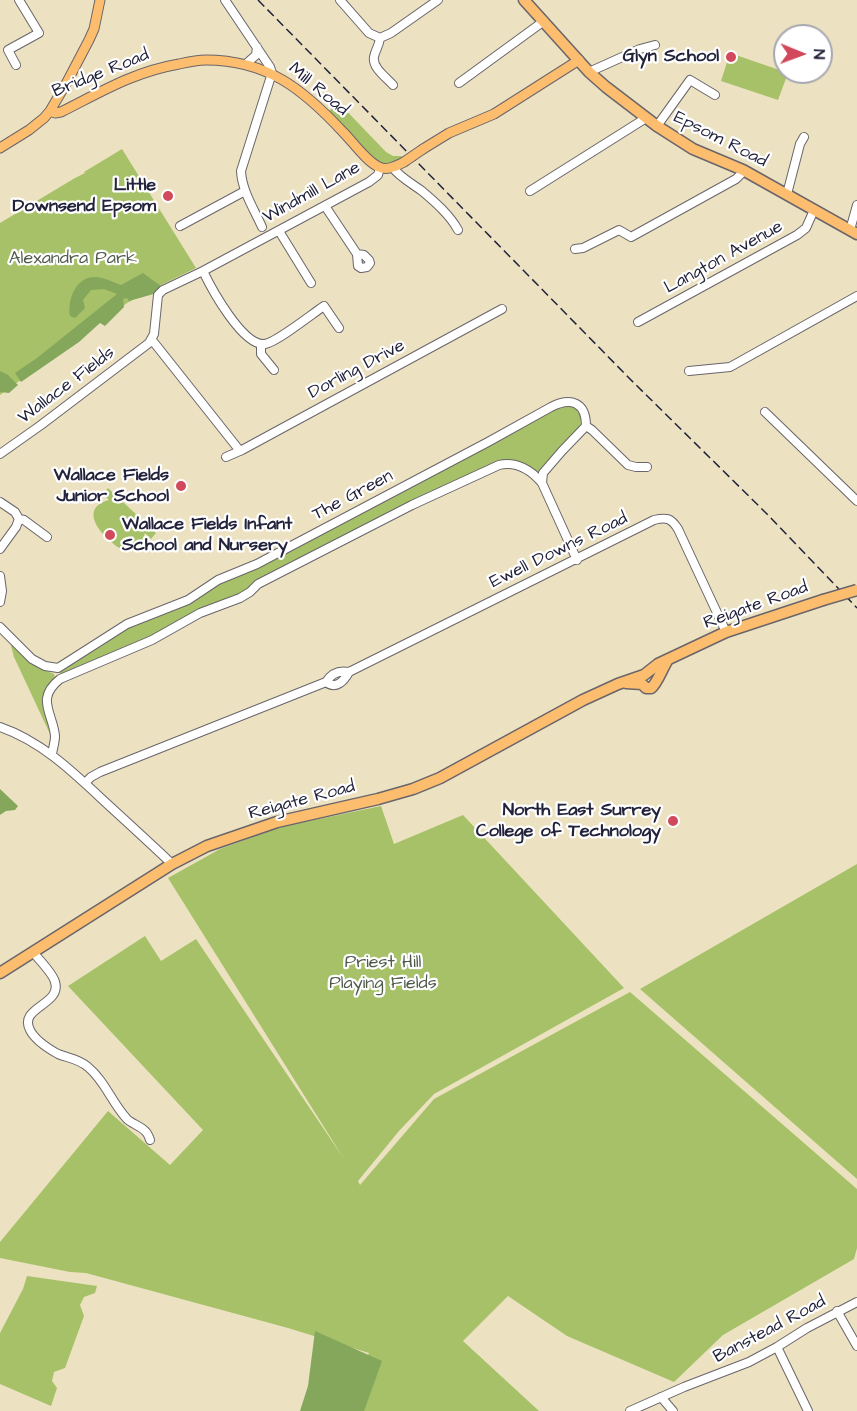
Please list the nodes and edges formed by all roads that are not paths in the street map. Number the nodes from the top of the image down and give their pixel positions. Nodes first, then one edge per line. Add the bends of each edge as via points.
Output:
1 (19, 0) edge
2 (100, 0) edge
3 (225, 0) edge
4 (340, 0) edge
5 (524, 0) edge
6 (435, 1) edge
7 (544, 21) junction
8 (380, 38) junction
9 (655, 45) dead end
10 (257, 47) junction
11 (579, 60) junction
12 (246, 64) junction
13 (16, 65) dead end
14 (589, 72) junction
15 (272, 73) junction
16 (459, 83) dead end
17 (393, 85) dead end
18 (715, 95) dead end
19 (50, 111) junction
20 (646, 118) junction
21 (657, 126) junction
22 (804, 137) dead end
23 (0, 148) edge
24 (392, 167) junction
25 (380, 168) junction
26 (743, 170) junction
27 (245, 191) junction
28 (530, 191) dead end
29 (787, 194) junction
30 (857, 205) edge
31 (325, 206) junction
32 (814, 210) junction
33 (180, 226) dead end
34 (262, 227) dead end
35 (458, 230) dead end
36 (279, 231) junction
37 (854, 232) edge
38 (575, 249) dead end
39 (357, 254) dead end
40 (202, 272) junction
41 (311, 283) dead end
42 (857, 296) edge
43 (502, 309) dead end
44 (638, 322) dead end
45 (339, 328) dead end
46 (152, 340) junction
47 (261, 344) junction
48 (274, 370) dead end
49 (689, 371) dead end
50 (765, 412) dead end
51 (586, 426) junction
52 (240, 451) junction
53 (0, 454) edge
54 (226, 456) dead end
55 (647, 467) dead end
56 (542, 483) junction
57 (857, 501) edge
58 (0, 502) edge
59 (19, 519) junction
60 (47, 537) dead end
61 (0, 549) edge
62 (577, 560) junction
63 (0, 576) edge
64 (857, 590) edge
65 (0, 602) edge
66 (0, 627) edge
67 (726, 632) junction
68 (669, 659) junction
69 (58, 668) junction
70 (644, 678) junction
71 (57, 681) junction
72 (0, 727) edge
73 (52, 754) junction
74 (85, 783) junction
75 (172, 864) junction
76 (33, 952) junction
77 (0, 973) edge
78 (150, 1140) dead end
79 (857, 1302) edge
80 (837, 1311) junction
81 (857, 1346) edge
82 (777, 1347) junction
83 (661, 1397) junction
84 (630, 1411) edge
85 (673, 1411) edge
86 (808, 1411) edge

1 - 13 street via 39,33 8,50
2 - 19 main road via 90,40
3 - 10 street, Mill Road
4 - 8 street via 369,33
5 - 7 highway, Epsom Road
6 - 8 street
7 - 11 highway, Epsom Road
7 - 16 street
8 - 17 street via 375,64
9 - 14 street
10 - 12 street via 256,55
10 - 15 street, Mill Road
11 - 14 highway, Epsom Road
11 - 24 main road, Windmill Lane, bridge via 494,114 449,133
12 - 15 main road, Bridge Road
12 - 19 main road, Bridge Road via 203,60 168,66 108,87 61,112
14 - 20 highway, Epsom Road
15 - 25 main road, Mill Road via 312,101
15 - 27 street via 242,168
18 - 21 street via 690,80
19 - 23 main road via 36,126
20 - 21 highway, Epsom Road
20 - 28 street
21 - 26 highway, Epsom Road via 693,149
22 - 29 street
24 - 25 main road, Windmill Lane
24 - 35 street via 423,192
25 - 31 street, Windmill Lane via 374,179
26 - 29 highway, Epsom Road
26 - 38 street via 736,179 630,237 619,230
27 - 33 street
27 - 34 street
29 - 32 highway, Epsom Road
30 - 37 street
31 - 36 street, Windmill Lane
31 - 39 street
32 - 37 highway, Epsom Road
32 - 44 street, Langton Avenue via 806,228 797,235
36 - 40 street, Windmill Lane
36 - 41 street
40 - 46 street, Windmill Lane via 160,292
40 - 47 street via 244,334
42 - 49 street via 730,367
43 - 52 street, Dorling Drive
45 - 47 street via 324,306 272,342
46 - 52 street
46 - 53 street, Wallace Fields
47 - 48 street via 261,354
50 - 57 street
51 - 55 street via 627,465
51 - 56 street via 543,473
51 - 69 street, The Green via 579,405 560,403 257,564 218,580 188,600 127,624
52 - 54 street, Dorling Drive
56 - 62 street
56 - 71 street, The Green via 513,464 499,465 258,584 240,598
58 - 59 street
59 - 60 street
59 - 61 street
62 - 67 street, Ewell Downs Road via 654,520 668,519 678,529
62 - 74 street, Ewell Downs Road via 349,672 335,673 326,682 100,772
63 - 65 street
64 - 67 highway, Reigate Road, bridge
66 - 69 street via 32,659
67 - 68 highway, Reigate Road
68 - 70 highway, Reigate Road
68 - 70 highway, Reigate Road via 657,680 652,674
69 - 71 street
70 - 75 highway, Reigate Road via 623,682 565,710 440,778 378,799 277,822 207,846
71 - 73 street via 49,692 47,706 55,734
72 - 73 street
73 - 74 street
74 - 75 street
75 - 76 highway, Reigate Road
76 - 77 highway, Reigate Road
76 - 78 street via 56,985 50,1000 31,1014 31,1032 56,1053 88,1066 127,1119 146,1131
79 - 80 street, Banstead Road
80 - 81 street
80 - 82 street, Banstead Road
82 - 83 street, Banstead Road
82 - 86 street
83 - 84 street, Banstead Road
83 - 85 street

